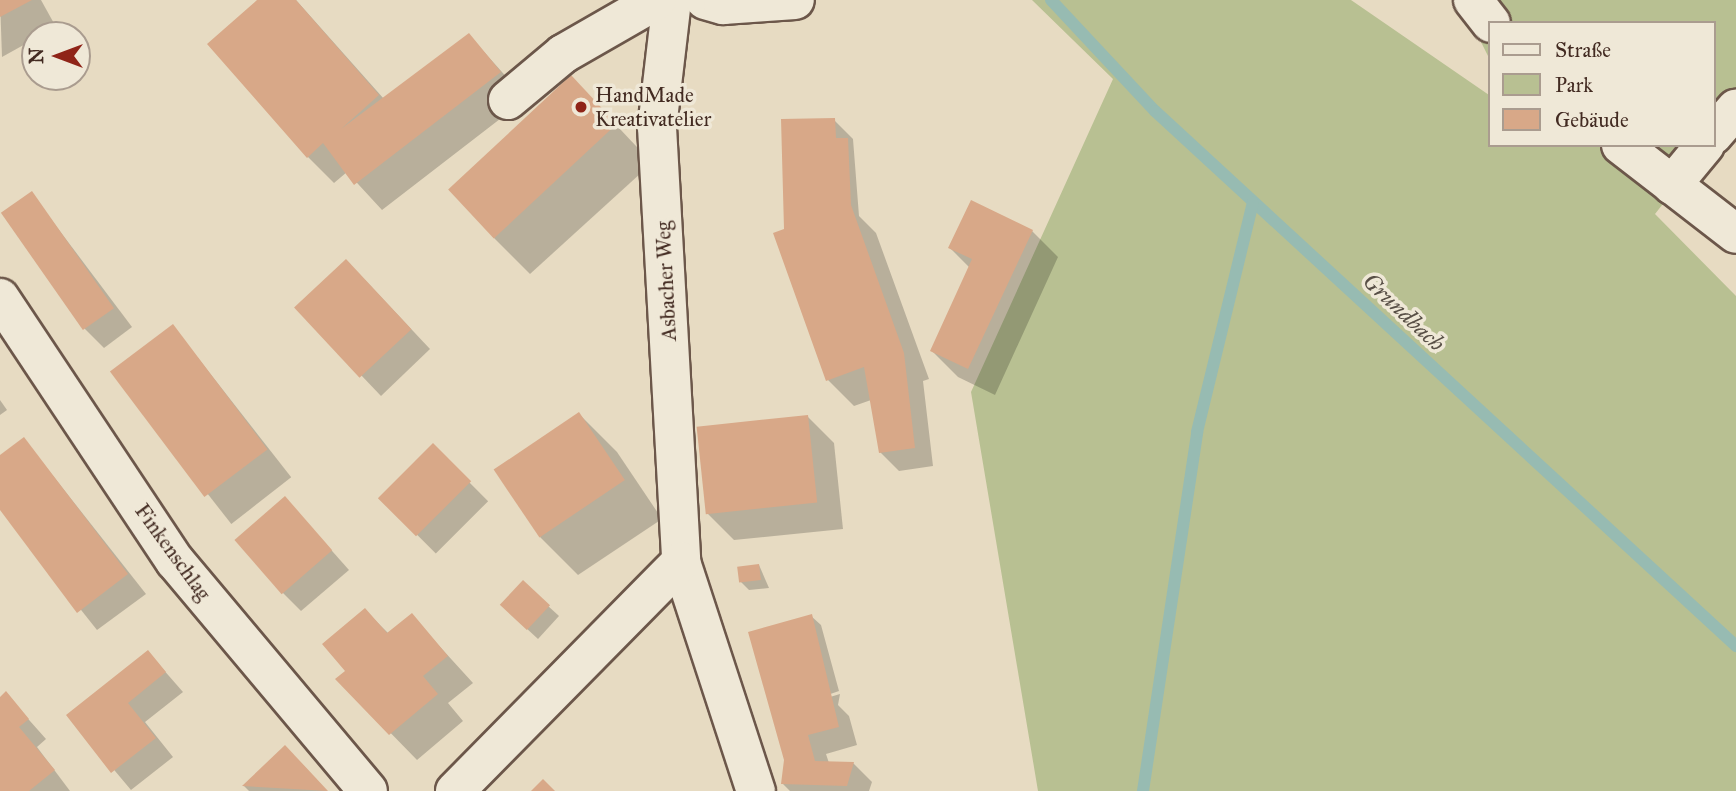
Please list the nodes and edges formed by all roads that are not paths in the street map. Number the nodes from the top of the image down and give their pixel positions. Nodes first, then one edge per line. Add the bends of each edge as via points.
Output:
1 (657, 0) edge
2 (672, 0) edge
3 (705, 0) edge
4 (794, 0) edge
5 (1472, 0) edge
6 (1489, 21) edge
7 (508, 100) dead end
8 (1736, 109) edge
9 (1715, 133) edge
10 (1624, 147) edge
11 (1703, 147) edge
12 (1672, 185) junction
13 (1736, 234) edge
14 (0, 298) edge
15 (681, 562) junction
16 (368, 791) edge
17 (455, 791) edge
18 (756, 791) edge

1 - 7 street via 563,54
2 - 15 street, Asbacher Weg via 657,127
3 - 4 street via 723,5
5 - 6 street
8 - 9 street
10 - 12 street
11 - 12 street
12 - 13 street
14 - 16 street, Finkenschlag via 175,561
15 - 17 street
15 - 18 street, Asbacher Weg

